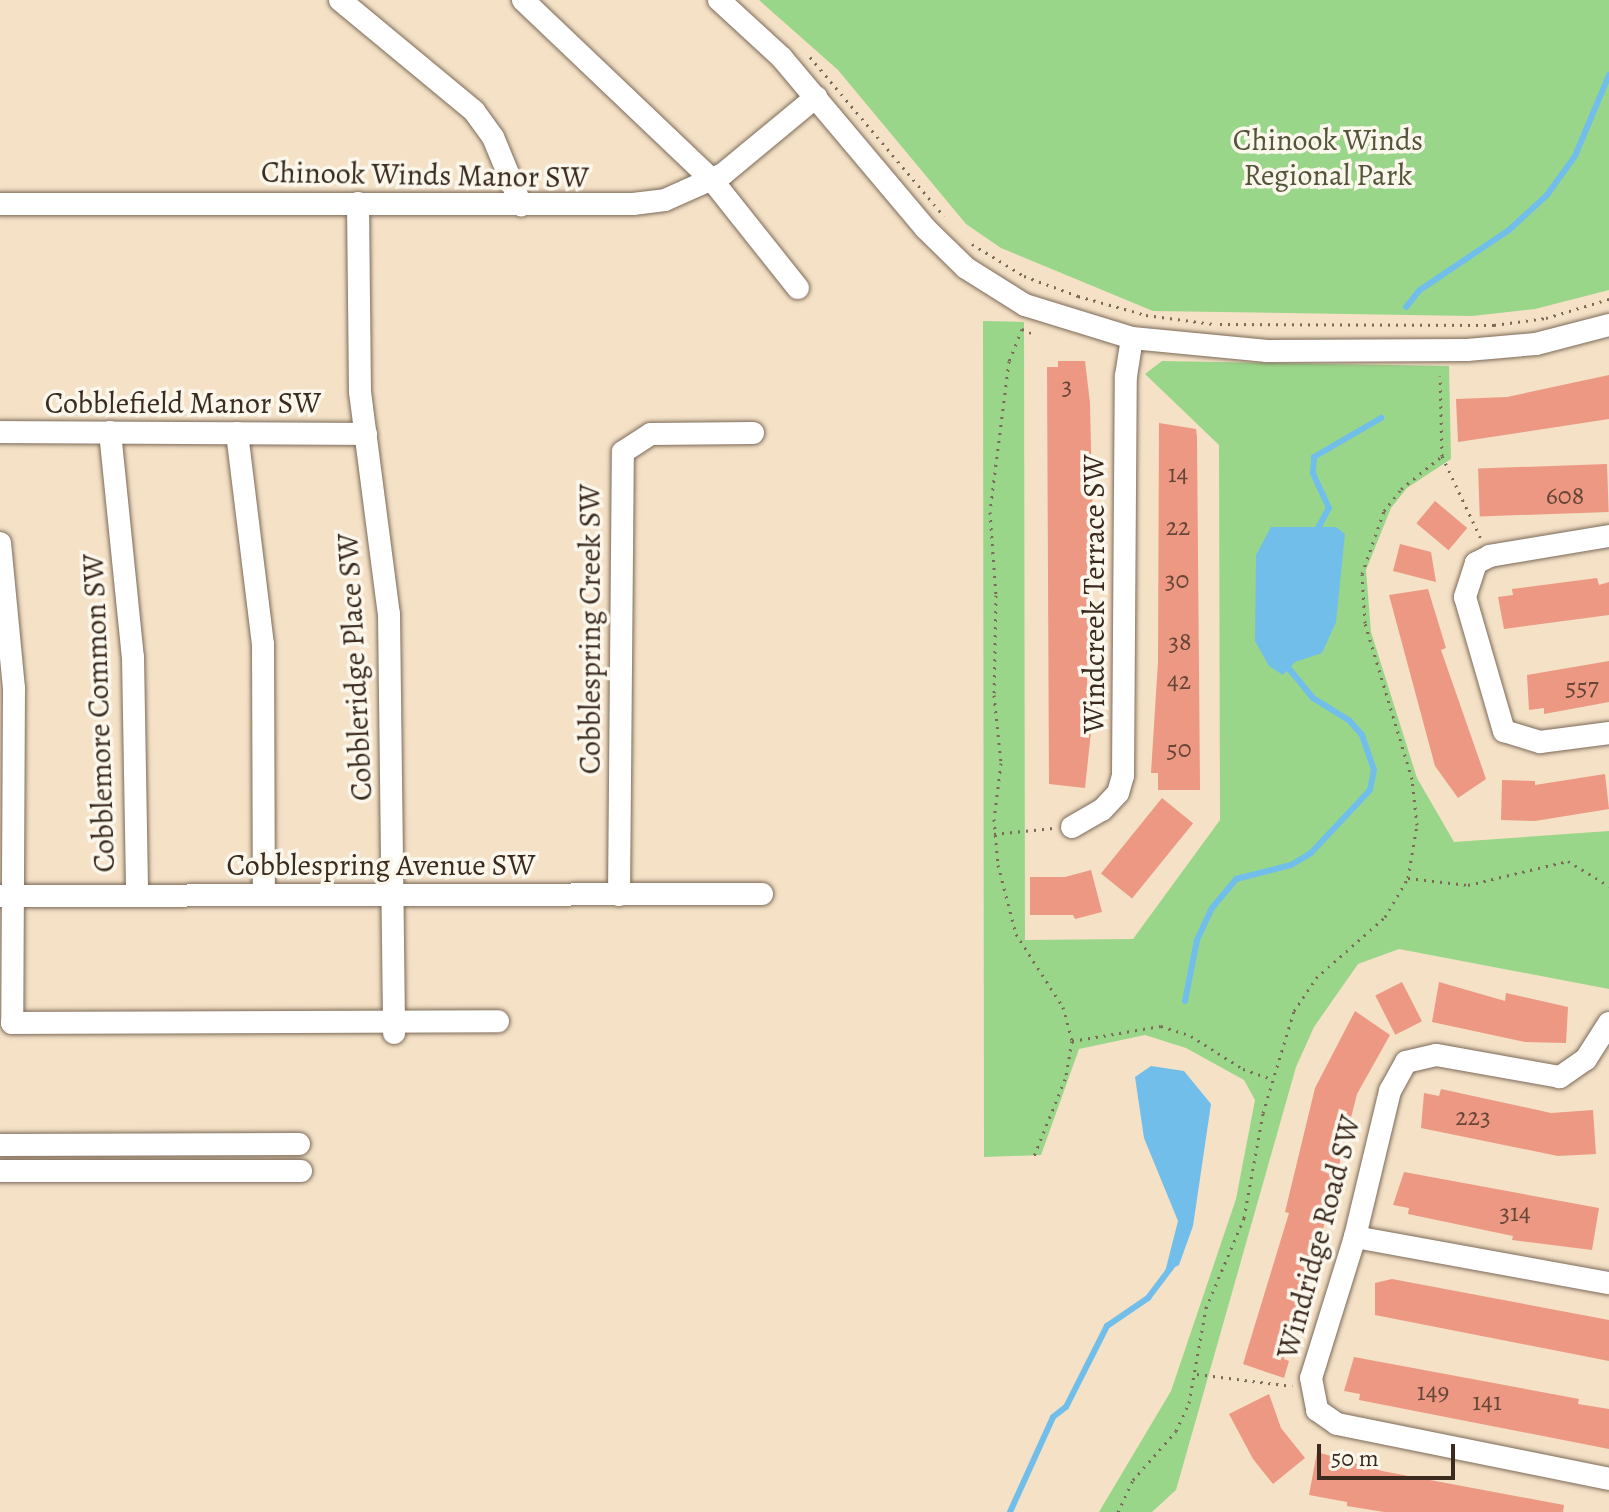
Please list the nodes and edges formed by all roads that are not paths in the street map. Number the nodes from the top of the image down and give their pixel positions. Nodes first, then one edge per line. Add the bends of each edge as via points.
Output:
1 (340, 0) edge
2 (523, 0) edge
3 (719, 0) edge
4 (816, 97) junction
5 (712, 180) junction
6 (358, 203) junction
7 (0, 204) edge
8 (521, 205) junction
9 (798, 288) dead end
10 (1609, 325) edge
11 (1132, 338) junction
12 (0, 432) edge
13 (110, 432) junction
14 (237, 433) junction
15 (753, 433) dead end
16 (366, 434) junction
17 (1609, 536) edge
18 (0, 543) edge
19 (1609, 733) edge
20 (1072, 827) road end
21 (762, 894) dead end
22 (137, 895) junction
23 (264, 895) junction
24 (392, 895) junction
25 (619, 895) junction
26 (6, 896) edge
27 (498, 1021) dead end
28 (1609, 1023) edge
29 (394, 1027) junction
30 (299, 1144) dead end
31 (0, 1145) edge
32 (0, 1171) edge
33 (301, 1171) dead end
34 (1355, 1237) junction
35 (1609, 1283) edge
36 (1609, 1479) edge

1 - 8 street via 474,111 493,137
2 - 5 street
3 - 4 street
4 - 5 street, Chinook Winds Manor SW
4 - 11 street via 925,228 966,268 1025,305
5 - 8 street, Chinook Winds Manor SW via 654,202
5 - 9 street
6 - 7 street, Chinook Winds Manor SW
6 - 8 street, Chinook Winds Manor SW
6 - 16 street, Cobbleridge Place SW
10 - 11 street via 1536,344 1467,350 1267,351
11 - 20 street, Windcreek Terrace SW via 1126,376 1123,776 1118,793 1102,810
12 - 13 street, Cobblefield Manor SW
13 - 14 street, Cobblefield Manor SW
13 - 22 street, Cobblemore Common SW via 132,643
14 - 16 street, Cobblefield Manor SW
14 - 23 street via 263,644
15 - 25 street, Cobblespring Creek SW via 651,434 623,452
16 - 24 street, Cobbleridge Place SW via 389,614
17 - 19 street via 1490,556 1476,563 1465,597 1504,731 1540,742
18 - 26 street via 13,674
21 - 25 street, Cobblespring Avenue SW
22 - 23 street, Cobblespring Avenue SW
22 - 26 street, Cobblespring Avenue SW
23 - 24 street, Cobblespring Avenue SW
24 - 25 street, Cobblespring Avenue SW
24 - 29 street, Cobbleridge Place SW
26 - 29 street via 12,1023
27 - 29 street
28 - 34 street, Windridge Road SW via 1586,1059 1560,1077 1436,1055 1406,1062 1390,1091
30 - 31 street
32 - 33 street
34 - 35 street
34 - 36 street, Windridge Road SW via 1311,1388 1317,1410 1337,1424

